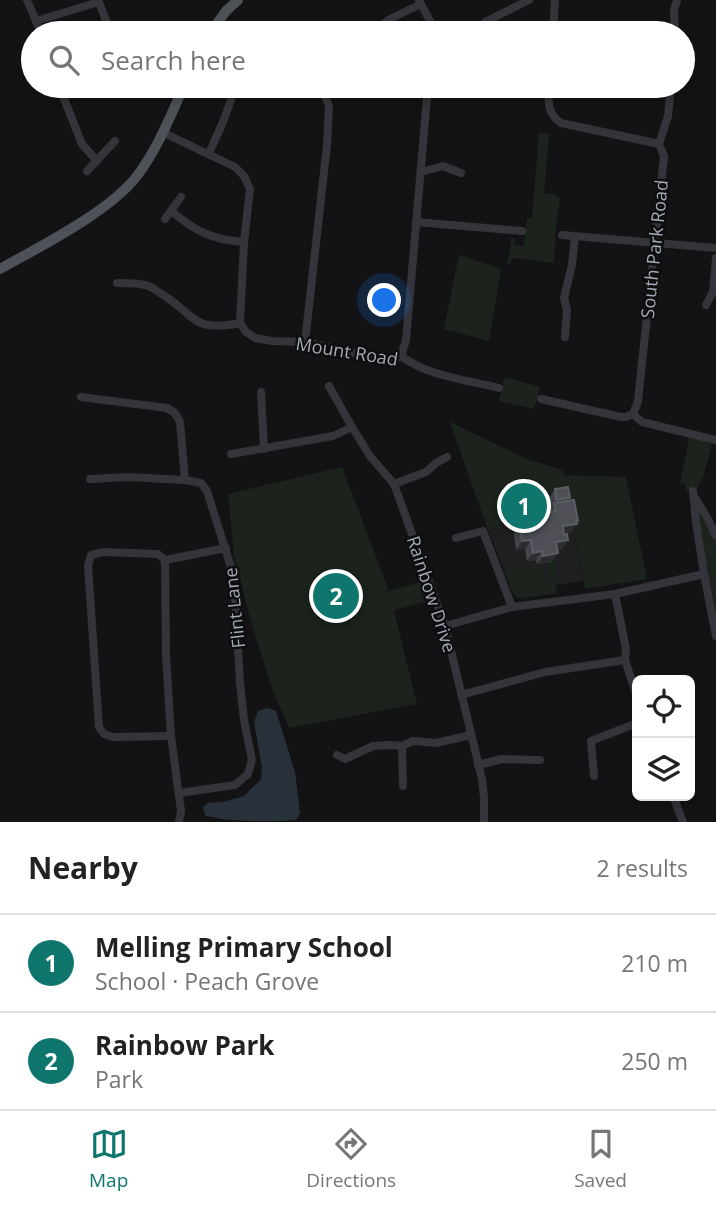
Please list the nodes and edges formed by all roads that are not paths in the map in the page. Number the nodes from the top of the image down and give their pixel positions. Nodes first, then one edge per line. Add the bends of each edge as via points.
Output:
1 (27, 0) edge
2 (238, 0) edge
3 (529, 0) edge
4 (555, 0) edge
5 (677, 0) edge
6 (99, 1) edge
7 (420, 2) edge
8 (36, 21) joint
9 (106, 21) edge
10 (219, 21) edge
11 (387, 21) edge
12 (430, 21) edge
13 (487, 21) edge
14 (554, 21) edge
15 (674, 21) edge
16 (64, 98) edge
17 (175, 98) edge
18 (232, 98) edge
19 (326, 98) edge
20 (427, 98) edge
21 (548, 98) edge
22 (670, 98) edge
23 (164, 133) junction
24 (115, 141) dead end
25 (659, 144) junction
26 (209, 153) junction
27 (97, 161) junction
28 (88, 171) dead end
29 (421, 172) junction
30 (461, 173) dead end
31 (181, 197) dead end
32 (171, 211) junction
33 (165, 219) dead end
34 (416, 222) junction
35 (522, 231) dead end
36 (562, 235) dead end
37 (575, 236) junction
38 (244, 243) junction
39 (655, 243) junction
40 (716, 248) edge
41 (716, 258) edge
42 (0, 269) edge
43 (117, 283) dead end
44 (706, 305) dead end
45 (240, 323) junction
46 (565, 337) dead end
47 (305, 342) junction
48 (401, 356) junction
49 (329, 386) dead end
50 (499, 388) dead end
51 (261, 393) dead end
52 (80, 397) dead end
53 (541, 399) dead end
54 (633, 414) junction
55 (352, 427) junction
56 (716, 440) edge
57 (264, 449) junction
58 (231, 454) dead end
59 (447, 457) dead end
60 (90, 479) dead end
61 (185, 480) junction
62 (394, 484) junction
63 (708, 519) junction
64 (696, 522) junction
65 (716, 536) edge
66 (456, 538) dead end
67 (226, 548) junction
68 (165, 560) junction
69 (704, 574) junction
70 (615, 594) junction
71 (512, 607) junction
72 (445, 626) junction
73 (716, 636) edge
74 (625, 660) junction
75 (632, 682) edge
76 (461, 695) junction
77 (632, 725) edge
78 (471, 735) junction
79 (170, 736) junction
80 (402, 746) junction
81 (337, 755) dead end
82 (540, 760) dead end
83 (478, 765) junction
84 (594, 776) dead end
85 (403, 786) dead end
86 (179, 793) junction
87 (675, 801) edge
88 (179, 822) edge
89 (484, 822) edge
90 (683, 822) edge

1 - 8 street
2 - 10 main road
3 - 13 street
4 - 14 street
5 - 15 street
6 - 8 street
6 - 9 street
7 - 11 street
7 - 12 street
16 - 27 street via 82,144
17 - 23 main road
18 - 26 street
19 - 47 street via 327,145
20 - 29 street
21 - 25 street via 549,110 561,123
22 - 25 street, South Park Road
23 - 26 street
23 - 42 main road via 135,178 101,208
24 - 27 street
25 - 39 street, South Park Road via 664,156
26 - 38 street via 235,167 250,189
27 - 28 street
29 - 30 street via 443,166
29 - 34 street
31 - 32 street
32 - 33 street
32 - 38 street via 211,237
34 - 35 street
34 - 48 street
36 - 37 street
37 - 39 street
37 - 46 street via 564,298
38 - 45 street
39 - 40 street
39 - 54 street, South Park Road
41 - 44 street via 713,292
43 - 45 street via 146,285 203,324
45 - 47 street, Mount Road via 255,338
47 - 48 street, Mount Road via 387,360
48 - 50 street, Mount Road via 424,369
49 - 55 street, Rainbow Drive
51 - 57 street
52 - 61 street via 172,410 180,422
53 - 54 street via 621,417
54 - 56 street via 642,422
55 - 57 street via 333,436
55 - 62 street, Rainbow Drive
57 - 58 street
59 - 62 street
60 - 61 street
61 - 67 street, Flint Lane via 201,483 207,491
62 - 72 street, Rainbow Drive
63 - 64 street
63 - 64 street via 694,493
63 - 65 street
64 - 69 street
66 - 71 street via 483,531
67 - 68 street
67 - 86 street, Flint Lane via 234,577 240,683 252,760 248,774 235,785
68 - 79 street
68 - 79 street via 158,554 103,552 91,555 88,566 99,727 113,737
69 - 70 street
69 - 73 street
70 - 71 street
70 - 74 street
71 - 72 street
72 - 76 street, Rainbow Drive
74 - 75 street
74 - 76 street via 545,672
76 - 78 street, Rainbow Drive
77 - 84 street via 591,741
78 - 80 street
78 - 83 street, Rainbow Drive
79 - 86 street
80 - 81 street via 373,746 345,759
80 - 85 street
82 - 83 street via 502,759
83 - 89 street, Rainbow Drive via 485,797
86 - 88 street
87 - 90 street

